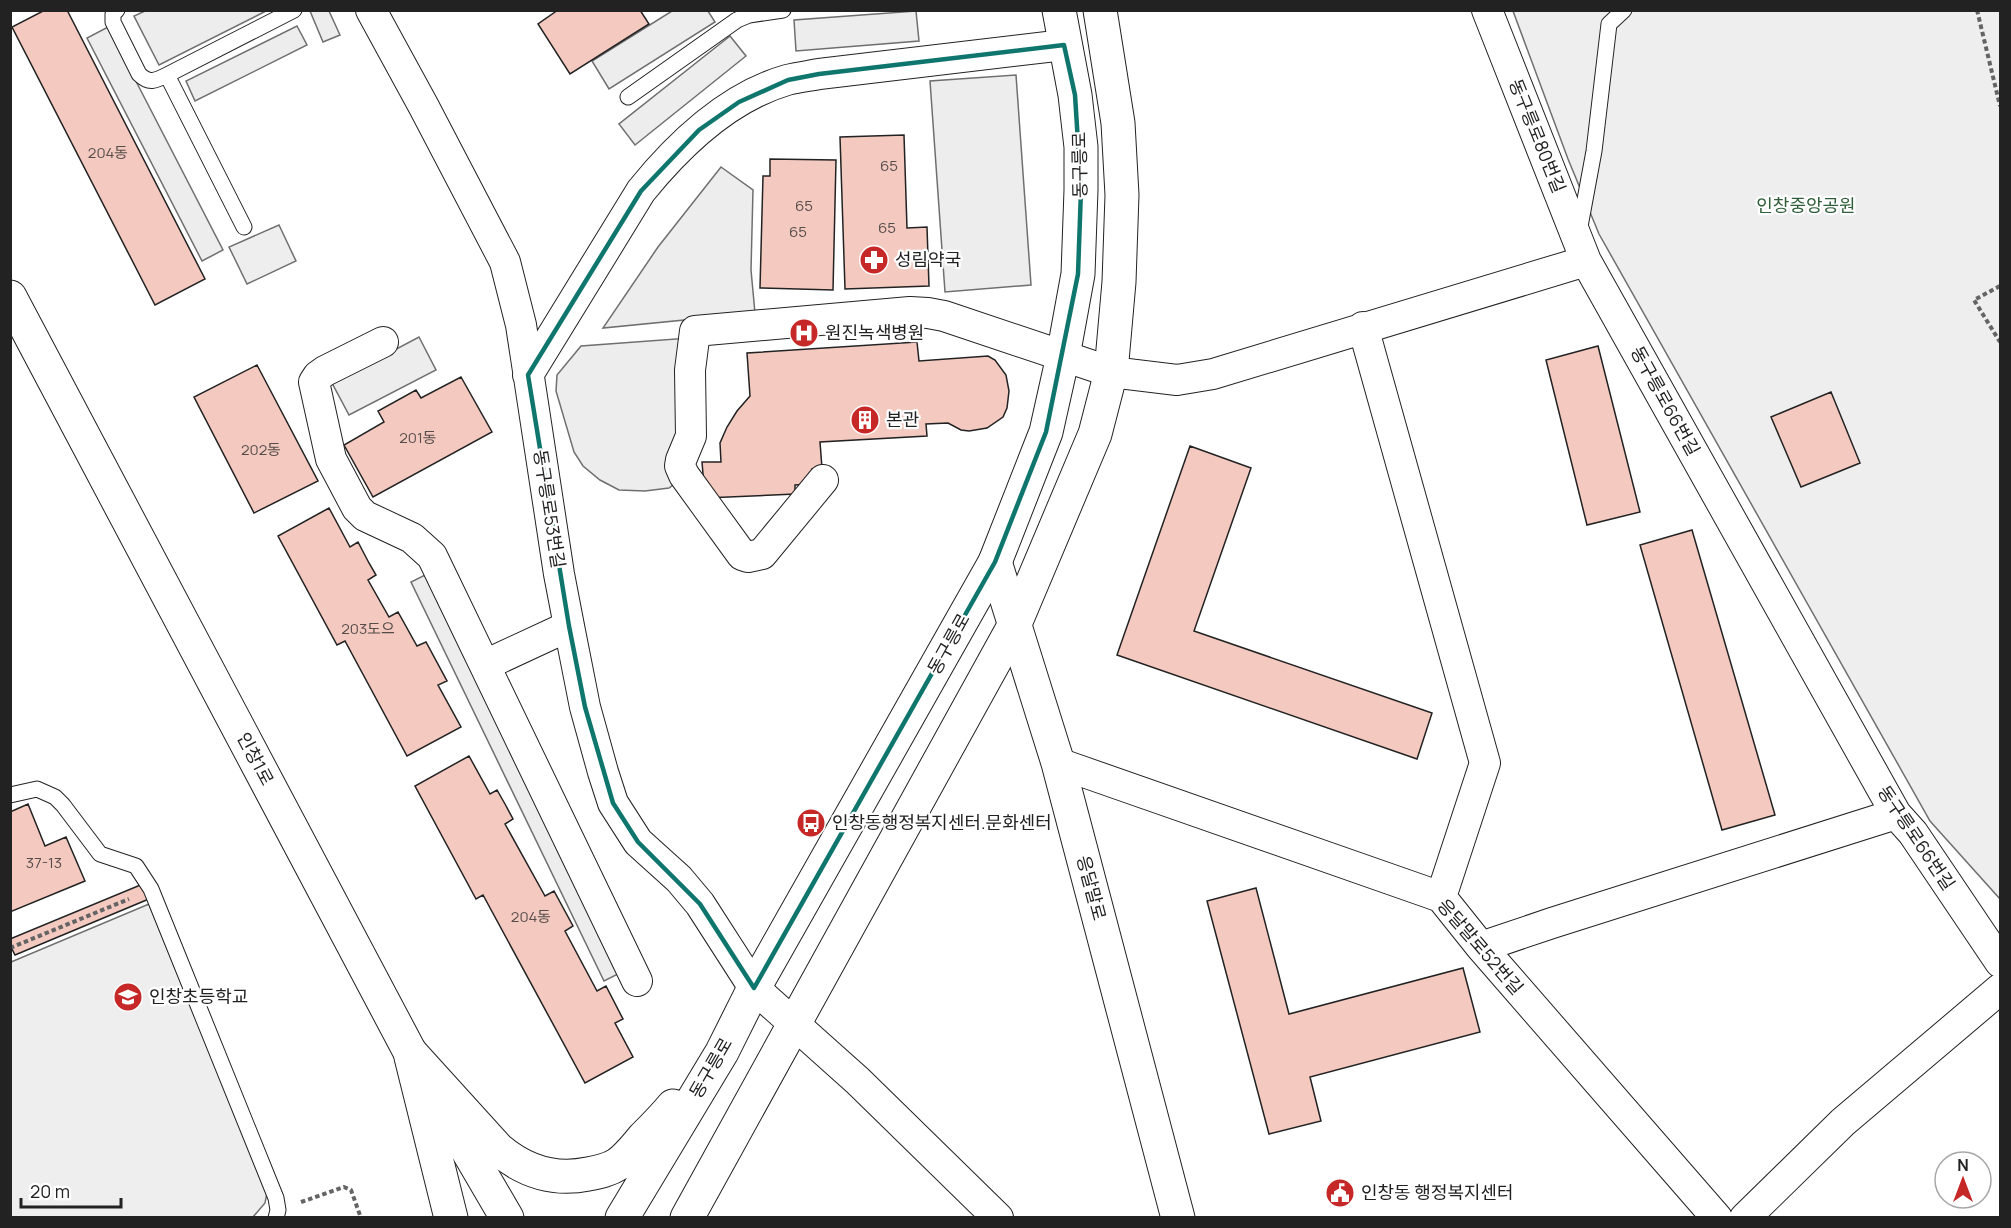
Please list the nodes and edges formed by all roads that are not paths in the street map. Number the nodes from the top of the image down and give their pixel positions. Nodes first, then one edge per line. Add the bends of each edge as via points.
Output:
1 (117, 10) edge
2 (294, 10) edge
3 (371, 10) edge
4 (783, 10) edge
5 (1059, 10) edge
6 (1100, 10) edge
7 (1487, 10) edge
8 (1624, 10) edge
9 (741, 14) edge
10 (1064, 45) junction
11 (167, 75) junction
12 (628, 98) dead end
13 (244, 227) dead end
14 (1582, 249) junction
15 (10, 297) edge
16 (1363, 327) junction
17 (383, 342) dead end
18 (1064, 356) junction
19 (1111, 372) junction
20 (528, 375) junction
21 (823, 480) dead end
22 (994, 562) junction
23 (569, 626) junction
24 (1014, 626) junction
25 (485, 665) junction
26 (1058, 763) junction
27 (10, 795) edge
28 (1896, 814) junction
29 (1441, 897) junction
30 (1481, 947) junction
31 (2001, 962) edge
32 (637, 981) dead end
33 (754, 988) junction
34 (2001, 989) edge
35 (794, 1023) junction
36 (410, 1052) junction
37 (722, 1052) junction
38 (277, 1214) edge
39 (451, 1218) edge
40 (507, 1218) edge
41 (622, 1218) edge
42 (687, 1218) edge
43 (998, 1218) edge
44 (1178, 1218) edge
45 (1717, 1218) edge
46 (1745, 1218) edge

1 - 11 lane via 114,22 139,74 152,81
2 - 11 lane
3 - 20 street, 동구릉로53번길 via 505,262 521,325
4 - 9 lane
5 - 10 main road, 동구릉로
6 - 19 main road via 1118,123 1122,195
7 - 14 street, 동구릉로80번길
8 - 14 lane via 1609,24
9 - 12 lane
10 - 18 main road, 동구릉로 via 1081,147 1078,274
10 - 20 street via 819,74 788,80 739,102 699,130 641,191
11 - 13 lane
14 - 16 street
14 - 28 street, 동구릉로66번길
15 - 36 main road, 인창1로
16 - 19 street via 1213,374 1178,380
16 - 29 street via 1485,763
17 - 25 street via 325,371 314,382 329,451 357,508 365,516 412,538 432,556
18 - 19 street
18 - 21 street via 928,313 694,331 691,436 680,466 742,555 762,554
18 - 22 main road, 동구릉로 via 1046,432
19 - 24 main road via 1095,434
20 - 23 street, 동구릉로53번길
22 - 24 main road, 응달말로
22 - 33 main road, 동구릉로
23 - 25 street
23 - 33 street, 동구릉로53번길 via 585,707 613,803 638,842 700,904
24 - 26 main road, 응달말로
24 - 35 main road
25 - 32 street
26 - 29 street, 응달말로52번길
26 - 44 main road, 응달말로
27 - 38 lane via 37,789 55,797 100,854 136,866 151,890 276,1198
28 - 30 street
28 - 31 street, 동구릉로66번길
29 - 30 street, 응달말로52번길
30 - 45 street, 응달말로52번길
33 - 35 street, 동구릉로53번길
33 - 37 main road, 동구릉로
34 - 46 street via 1843,1122
35 - 42 main road
35 - 43 street, 동구릉로53번길
36 - 37 main road via 509,1159 535,1172 575,1177 602,1172 627,1157
36 - 39 main road
36 - 40 main road, 인창1로
37 - 41 main road, 동구릉로

